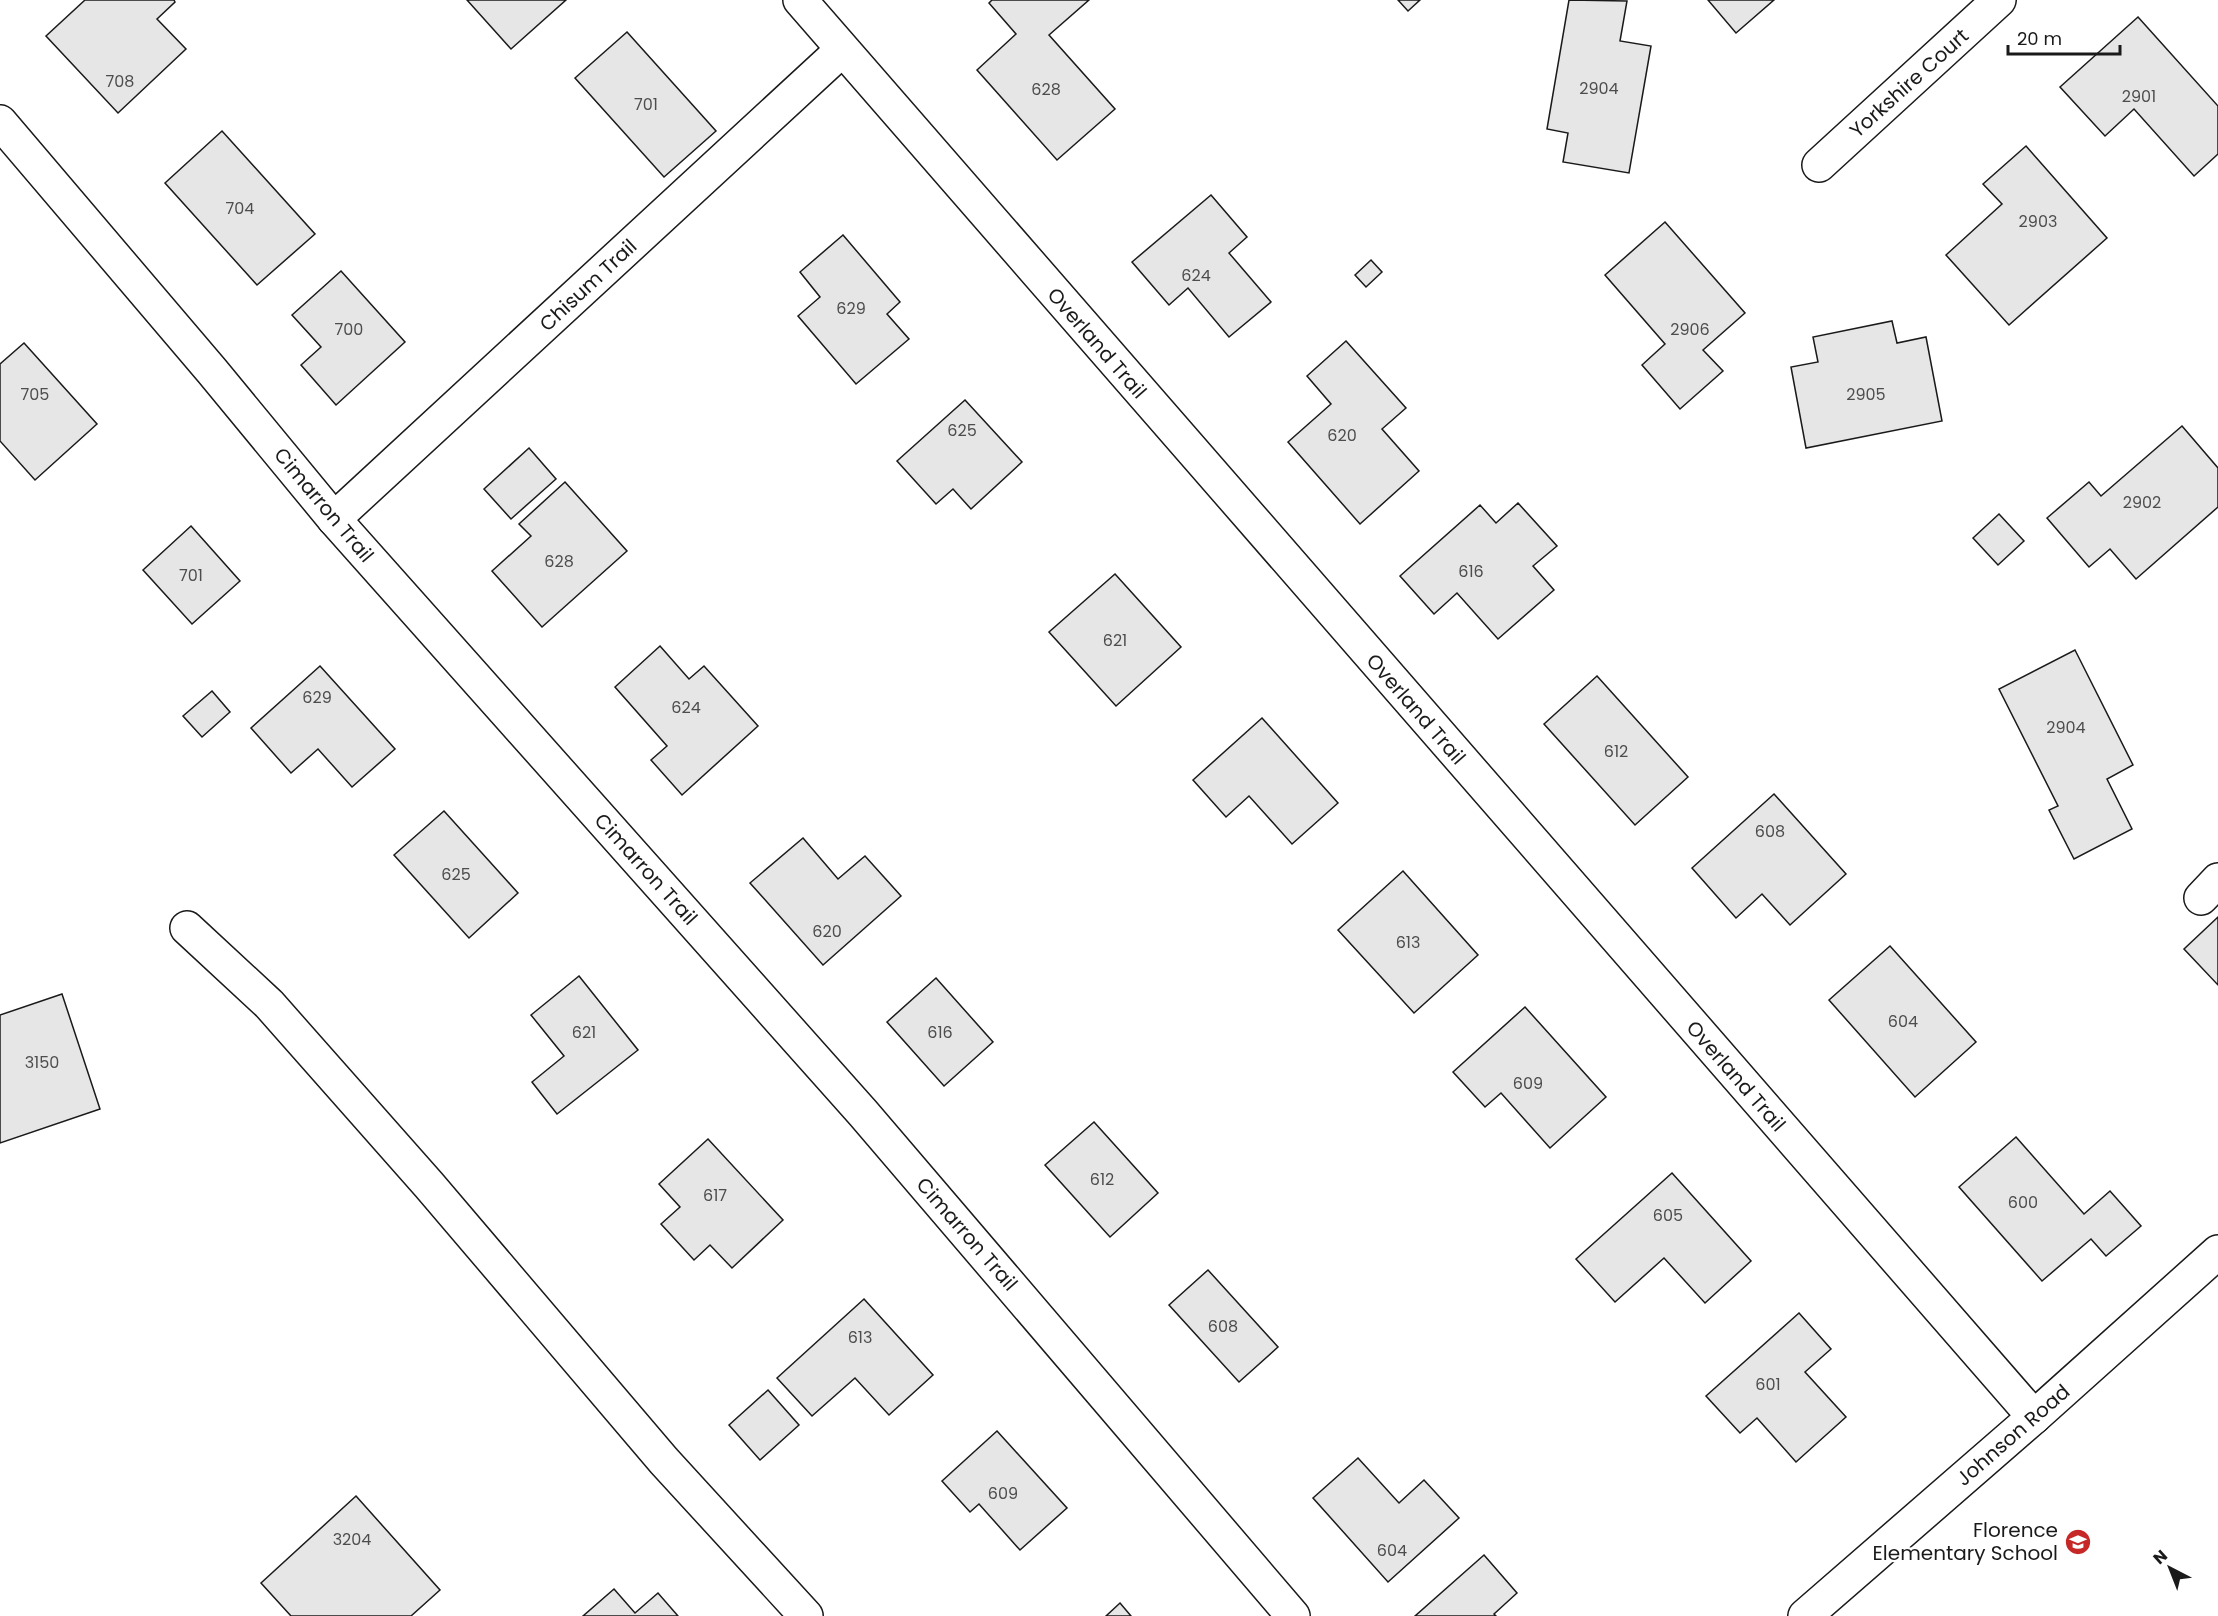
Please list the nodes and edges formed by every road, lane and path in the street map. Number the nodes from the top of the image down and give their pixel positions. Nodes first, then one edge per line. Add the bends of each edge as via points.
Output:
1 (800, 0) edge
2 (2000, 0) edge
3 (842, 50) junction
4 (0, 122) edge
5 (1819, 165) dead end
6 (334, 519) junction
7 (187, 928) dead end
8 (2218, 1252) edge
9 (2034, 1417) junction
10 (806, 1616) edge
11 (1293, 1616) edge
12 (1805, 1616) edge

1 - 3 street, Overland Trail
2 - 5 street, Yorkshire Court
3 - 6 street, Chisum Trail
3 - 9 street, Overland Trail
4 - 6 street, Cimarron Trail
6 - 11 street, Cimarron Trail via 863,1113
7 - 10 street via 269,1004 664,1461
8 - 9 street, Johnson Road
9 - 12 street, Johnson Road

